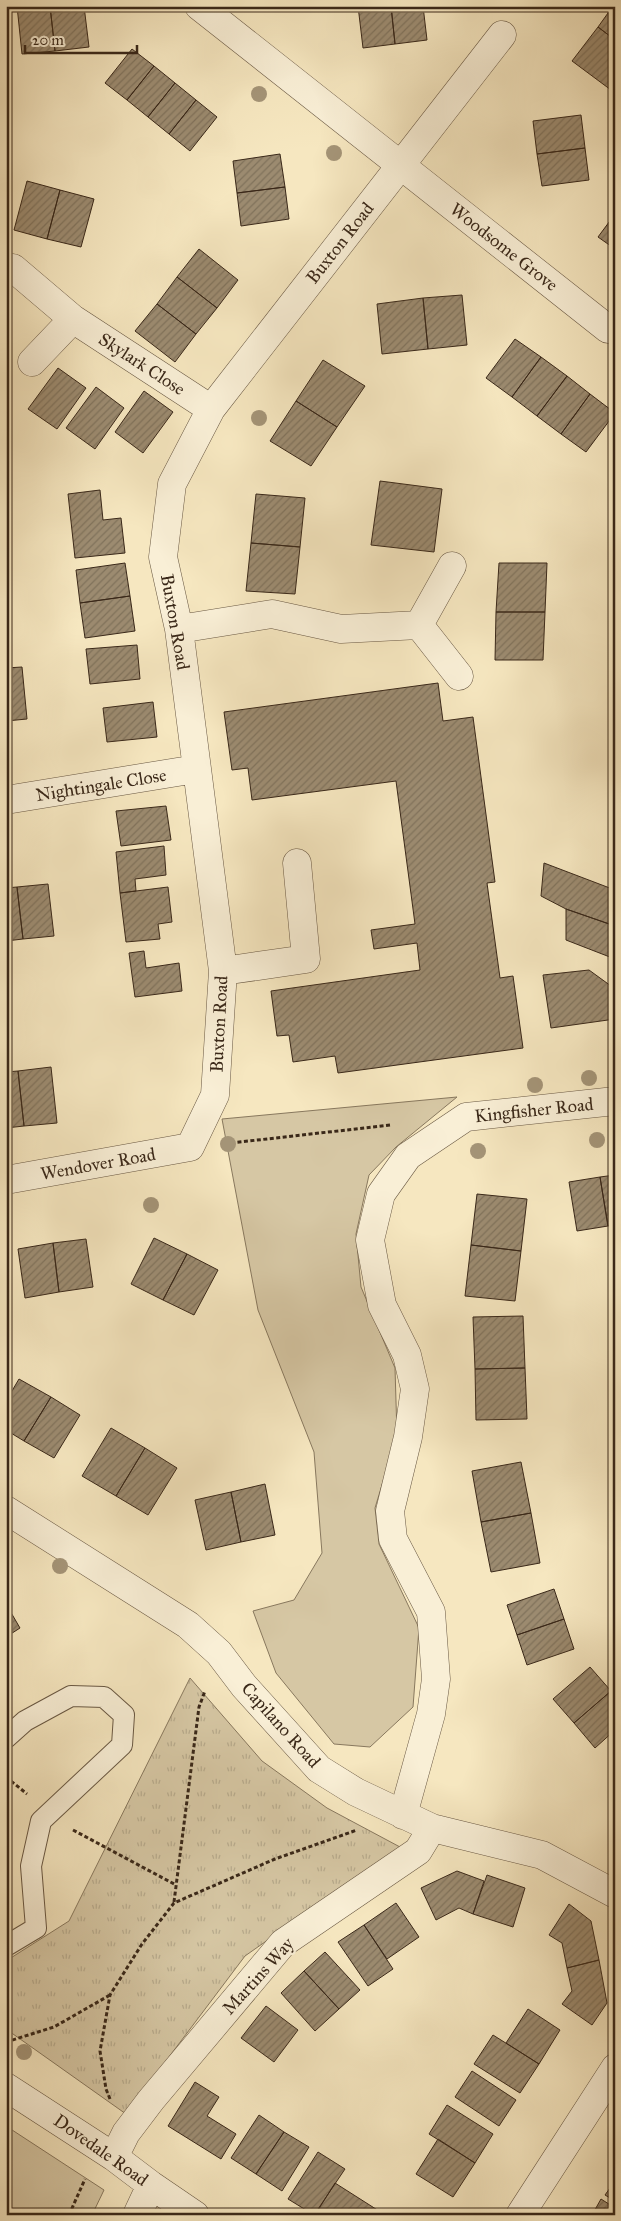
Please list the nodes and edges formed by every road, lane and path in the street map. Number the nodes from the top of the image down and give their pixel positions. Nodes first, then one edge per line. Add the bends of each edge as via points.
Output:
1 (199, 6) edge
2 (502, 35) dead end
3 (400, 165) junction
4 (13, 268) dead end
5 (74, 319) junction
6 (608, 329) dead end
7 (32, 362) dead end
8 (211, 408) junction
9 (452, 566) dead end
10 (419, 625) junction
11 (179, 629) junction
12 (459, 676) dead end
13 (196, 769) junction
14 (6, 800) edge
15 (297, 863) dead end
16 (223, 970) junction
17 (615, 1101) edge
18 (397, 1125) dead end
19 (190, 1147) junction
20 (6, 1180) edge
21 (6, 1510) edge
22 (219, 1653) junction
23 (6, 1738) edge
24 (6, 1777) edge
25 (50, 1812) junction
26 (403, 1814) junction
27 (432, 1828) junction
28 (176, 1886) junction
29 (615, 1894) edge
30 (174, 1903) junction
31 (6, 1946) edge
32 (110, 1995) junction
33 (6, 2042) edge
34 (615, 2068) edge
35 (6, 2087) edge
36 (126, 2133) junction
37 (114, 2157) junction
38 (151, 2185) junction
39 (137, 2215) edge
40 (195, 2215) edge
41 (520, 2215) edge

1 - 3 street
2 - 3 street, Buxton Road
3 - 6 street, Woodsome Grove
3 - 8 street, Buxton Road
4 - 5 street, Skylark Close
5 - 7 street
5 - 8 street, Skylark Close
8 - 11 street, Buxton Road via 172,484 164,557
9 - 10 street
10 - 11 street via 341,629 272,614
10 - 12 street
11 - 13 street, Buxton Road
13 - 14 street, Nightingale Close
13 - 16 street, Buxton Road
15 - 16 street via 306,959
16 - 19 street, Buxton Road via 215,1095
17 - 26 street, Kingfisher Road via 466,1117 408,1156 381,1194 370,1240 382,1305 407,1355 415,1389 408,1437 390,1511 392,1539 432,1612 436,1679 431,1714
18 - 19 path
19 - 20 street, Wendover Road
21 - 22 street, Capilano Road via 188,1625
22 - 26 street, Capilano Road via 319,1770
22 - 28 path via 199,1707
23 - 25 lane via 25,1721 70,1696 104,1697 124,1715 122,1745
24 - 25 path
25 - 28 path via 78,1834
25 - 31 lane via 41,1821 31,1866 36,1928
26 - 27 street, Capilano Road
26 - 30 path via 275,1859
27 - 29 street, Capilano Road via 542,1855
27 - 36 street, Martins Way via 418,1851 282,1943
28 - 30 path
30 - 32 path via 142,1944
32 - 33 path via 54,2027
32 - 36 path via 100,2051 106,2089
34 - 41 street
35 - 37 street, Dovedale Road
36 - 37 street, Martins Way
37 - 38 street, Dovedale Road
38 - 39 street
38 - 40 street, Dovedale Road

